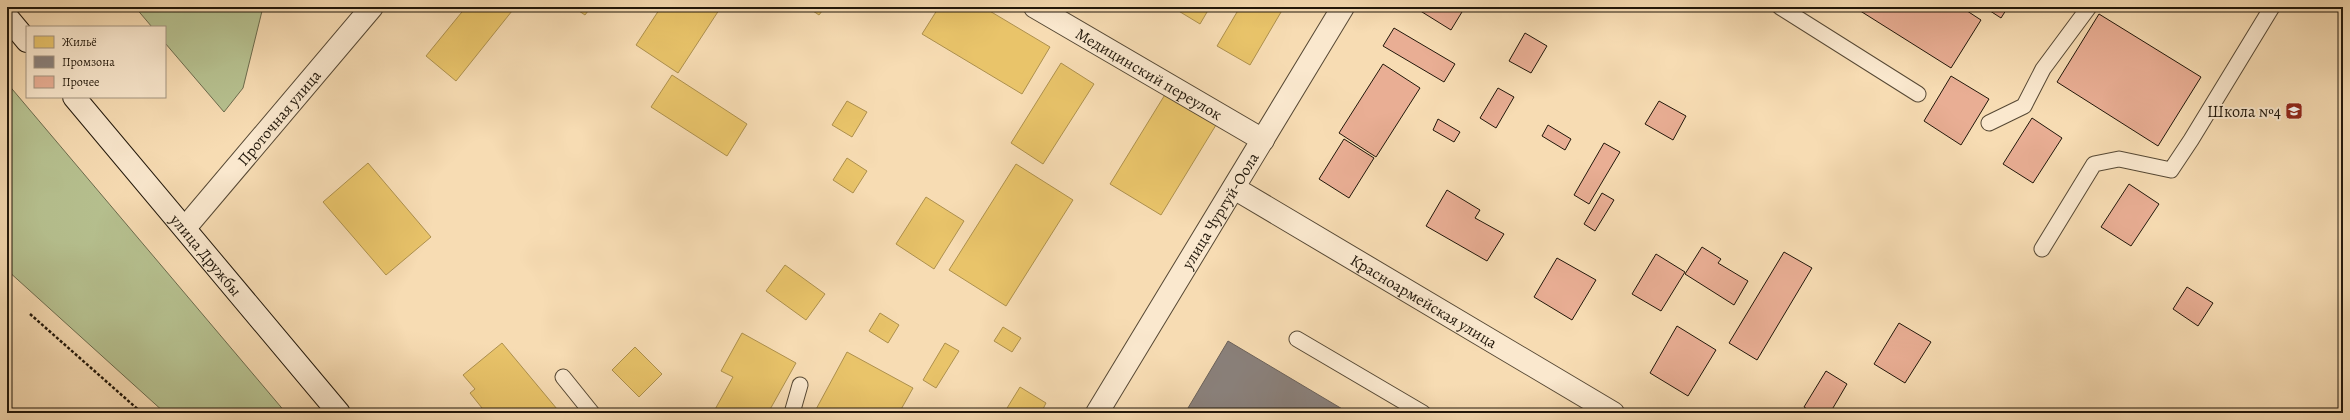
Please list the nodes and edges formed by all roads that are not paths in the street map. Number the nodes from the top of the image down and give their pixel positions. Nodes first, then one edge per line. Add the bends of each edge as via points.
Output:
1 (372, 7) edge
2 (1035, 7) edge
3 (1343, 7) edge
4 (1780, 7) edge
5 (2089, 7) edge
6 (2272, 7) edge
7 (7, 17) edge
8 (26, 40) edge
9 (1918, 94) dead end
10 (75, 98) edge
11 (1989, 124) dead end
12 (1263, 140) junction
13 (1234, 188) junction
14 (185, 228) junction
15 (2042, 249) dead end
16 (1297, 339) dead end
17 (563, 377) dead end
18 (800, 386) dead end
19 (339, 413) edge
20 (592, 413) edge
21 (792, 413) edge
22 (1097, 413) edge
23 (1423, 413) edge
24 (1614, 413) edge

1 - 14 street, Проточная улица
2 - 12 street, Медицинский переулок
3 - 12 street, улица Чургуй-Оола
4 - 9 lane
5 - 11 lane via 2043,69 2024,106
6 - 15 lane via 2171,170 2119,159 2094,164
7 - 8 street
10 - 14 street, улица Дружбы
12 - 13 street, улица Чургуй-Оола
13 - 22 street, улица Чургуй-Оола
13 - 24 street, Красноармейская улица
14 - 19 street, улица Дружбы
16 - 23 lane
17 - 20 lane
18 - 21 lane

